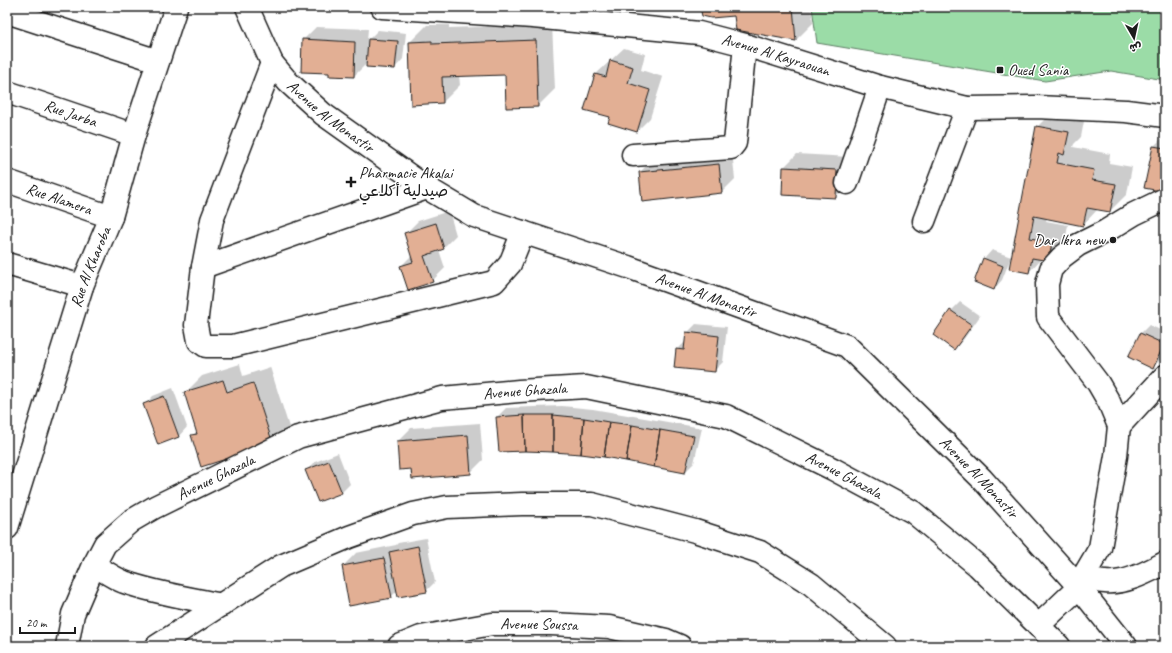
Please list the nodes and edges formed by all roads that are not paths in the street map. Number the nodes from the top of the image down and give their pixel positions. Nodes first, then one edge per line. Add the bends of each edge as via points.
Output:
1 (176, 7) edge
2 (247, 7) edge
3 (382, 7) edge
4 (7, 12) edge
5 (745, 45) junction
6 (158, 61) junction
7 (272, 63) junction
8 (880, 87) junction
9 (7, 92) edge
10 (967, 108) junction
11 (1165, 116) edge
12 (134, 135) junction
13 (633, 155) dead end
14 (7, 181) edge
15 (847, 183) dead end
16 (427, 188) junction
17 (1165, 199) edge
18 (111, 217) junction
19 (924, 221) dead end
20 (523, 232) junction
21 (7, 264) edge
22 (203, 267) junction
23 (82, 286) junction
24 (1165, 376) edge
25 (1119, 426) junction
26 (7, 528) edge
27 (1165, 563) edge
28 (94, 565) junction
29 (1081, 582) junction
30 (222, 605) junction
31 (1038, 626) junction
32 (67, 646) edge
33 (157, 646) edge
34 (398, 646) edge
35 (680, 646) edge
36 (885, 646) edge
37 (1059, 646) edge
38 (1126, 646) edge

1 - 6 street, Rue Al Kharoba
2 - 7 street, Avenue Al Monastir
3 - 5 street, Avenue Al Kayraouan via 533,17 699,33
4 - 6 street
5 - 8 street, Avenue Al Kayraouan
5 - 13 street via 735,143 731,148
6 - 12 street, Rue Al Kharoba
7 - 16 street, Avenue Al Monastir via 288,82 323,114
7 - 22 street via 212,220
8 - 10 street, Avenue Al Kayraouan
8 - 15 street
9 - 12 street, Rue Jarba
10 - 11 street, Avenue Al Kayraouan via 1058,108 1126,111
10 - 19 street
12 - 18 street, Rue Al Kharoba
14 - 18 street, Rue Alamera
16 - 20 street, Avenue Al Monastir via 474,216
16 - 22 street
17 - 25 street via 1078,245 1051,269 1047,284 1048,317 1098,383
18 - 23 street, Rue Al Kharoba
20 - 22 street via 510,264 494,282 233,346 206,346 199,341 196,325
20 - 29 street, Avenue Al Monastir via 848,346
21 - 23 street
23 - 26 street, Rue Al Kharoba
24 - 25 street
25 - 29 street via 1100,548
27 - 29 street via 1119,582
28 - 30 street via 122,581 138,586
28 - 31 street, Avenue Ghazala via 105,544 131,521 298,437 442,398 586,387 726,416 840,473 913,512 978,566
28 - 32 street, Avenue Ghazala via 74,614
29 - 31 street
29 - 38 street, Avenue Al Monastir
30 - 33 street
30 - 36 street via 281,566 413,514 454,507 592,504 695,531 760,552 811,584
31 - 37 street, Avenue Ghazala
34 - 35 street, Avenue Soussa via 421,637 492,624 551,624 609,627 666,640

